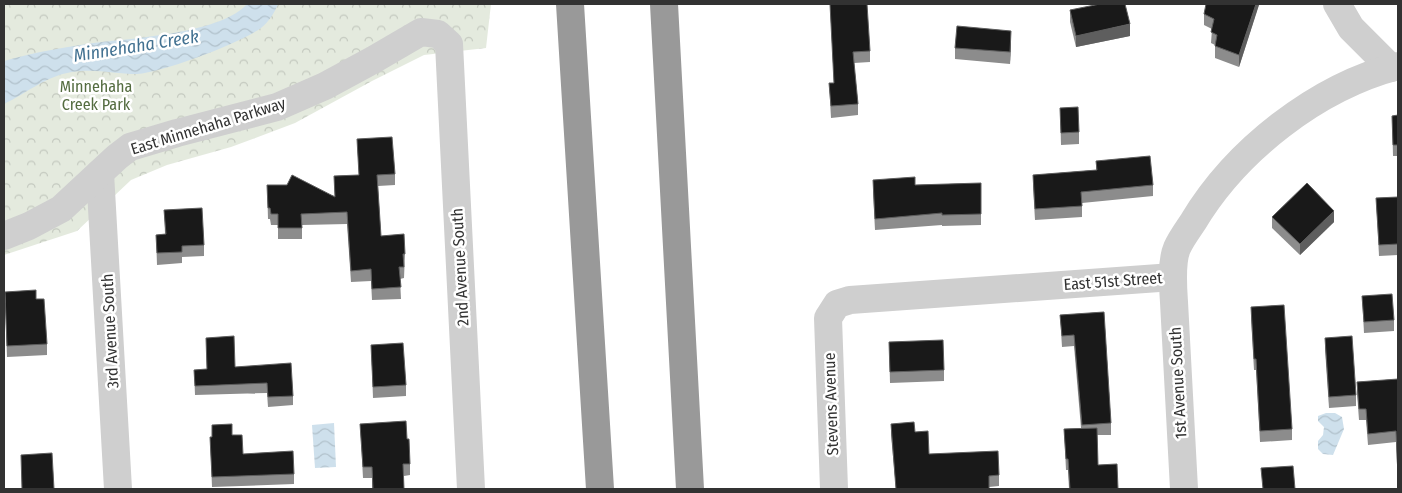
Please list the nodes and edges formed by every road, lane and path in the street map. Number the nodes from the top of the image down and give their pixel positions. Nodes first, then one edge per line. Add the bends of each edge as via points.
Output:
1 (570, 4) edge
2 (664, 4) edge
3 (1337, 4) edge
4 (449, 44) joint
5 (1395, 67) edge
6 (100, 173) junction
7 (4, 236) edge
8 (1173, 277) junction
9 (828, 318) joint
10 (118, 489) edge
11 (471, 489) edge
12 (600, 489) edge
13 (690, 489) edge
14 (834, 489) edge
15 (1184, 489) edge

1 - 12 highway
2 - 13 highway
3 - 5 street via 1350,28
4 - 6 street, East Minnehaha Parkway via 438,34 421,32 325,86 277,107 130,147
4 - 11 street, 2nd Avenue South
5 - 8 street, East 51st Street via 1349,83 1296,114 1249,152 1207,198 1176,250
6 - 7 street, East Minnehaha Parkway via 61,210
6 - 10 street, 3rd Avenue South
8 - 9 street, East 51st Street via 850,300 837,304
8 - 15 street, 1st Avenue South
9 - 14 street, Stevens Avenue

